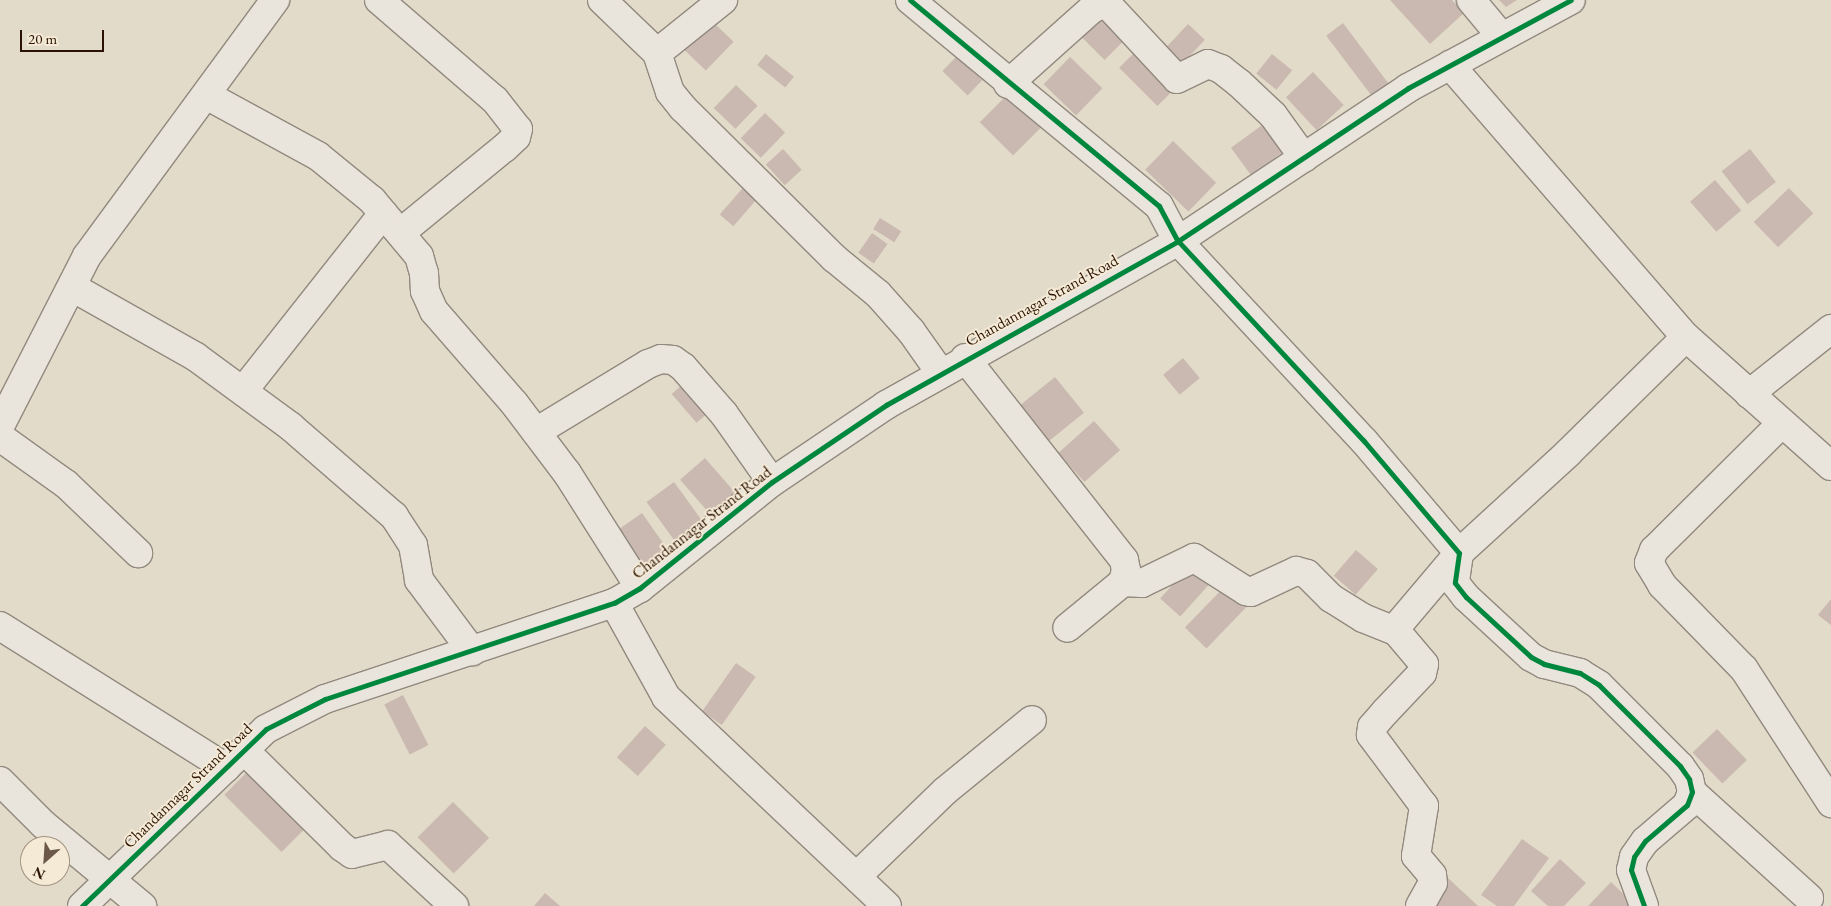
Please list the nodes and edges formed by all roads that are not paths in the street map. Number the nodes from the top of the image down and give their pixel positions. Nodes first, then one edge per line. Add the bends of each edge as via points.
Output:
1 (276, 0) edge
2 (379, 0) edge
3 (602, 0) edge
4 (723, 0) edge
5 (910, 0) edge
6 (1471, 0) edge
7 (1571, 0) edge
8 (1087, 5) edge
9 (1501, 36) junction
10 (657, 53) junction
11 (1450, 65) junction
12 (1008, 84) junction
13 (208, 96) junction
14 (1304, 158) junction
15 (391, 224) junction
16 (1178, 241) junction
17 (72, 286) junction
18 (1831, 329) edge
19 (1686, 337) junction
20 (965, 358) junction
21 (940, 372) junction
22 (243, 391) junction
23 (1749, 394) junction
24 (1782, 424) junction
25 (0, 426) edge
26 (536, 432) junction
27 (0, 437) edge
28 (1831, 466) edge
29 (772, 482) junction
30 (1459, 553) junction
31 (138, 554) dead end
32 (1123, 582) junction
33 (640, 588) junction
34 (614, 603) junction
35 (0, 626) edge
36 (1067, 628) dead end
37 (1397, 632) junction
38 (472, 651) junction
39 (1032, 720) dead end
40 (235, 759) junction
41 (0, 781) edge
42 (1692, 792) junction
43 (1831, 803) edge
44 (858, 876) junction
45 (108, 880) junction
46 (1809, 898) dead end
47 (82, 906) edge
48 (142, 906) edge
49 (454, 906) edge
50 (887, 906) edge
51 (1420, 906) edge
52 (1644, 906) edge

1 - 13 street
2 - 15 street via 495,100 518,129 516,137 504,148
3 - 10 street
4 - 10 street
5 - 12 street
6 - 9 street
7 - 9 street, Chandannagar Strand Road
8 - 12 street
8 - 14 street via 1102,4 1113,8 1176,79 1208,64 1221,69 1273,115
9 - 11 street, Chandannagar Strand Road
10 - 21 street via 670,92 683,108 834,258 878,294 911,331
11 - 14 street, Chandannagar Strand Road via 1408,88
11 - 19 street
12 - 16 street via 1151,198 1166,216
13 - 15 street via 318,156 372,200
13 - 17 street via 136,186 88,256
14 - 16 street, Chandannagar Strand Road
15 - 22 street
15 - 26 street via 418,256 424,273 425,291 434,311
16 - 20 street, Chandannagar Strand Road
16 - 30 street via 1364,441
17 - 22 street via 196,357
17 - 25 street
18 - 23 street
19 - 23 street
19 - 30 street via 1568,453
20 - 21 street, Chandannagar Strand Road
20 - 32 street via 1124,560
21 - 29 street, Chandannagar Strand Road
22 - 38 street via 290,426 406,530 413,545 420,580
23 - 24 street
24 - 28 street
24 - 43 street via 1654,550 1649,563 1662,585 1744,669
26 - 29 street via 648,364 661,359 673,360 724,414
26 - 33 street via 567,473
27 - 31 street via 66,484
29 - 33 street, Chandannagar Strand Road
30 - 37 street via 1398,624
30 - 42 street via 1456,583 1466,597 1531,657 1544,664 1580,673 1599,685 1680,766 1689,779
32 - 36 street
32 - 37 street via 1142,583 1194,558 1251,592 1296,571 1307,574 1331,598 1362,618
33 - 34 street, Chandannagar Strand Road
34 - 38 street, Chandannagar Strand Road
34 - 44 street via 666,696
35 - 40 street
37 - 51 street via 1421,658 1424,664 1422,674 1384,712 1372,727 1371,735 1424,806 1416,856 1432,875 1433,883
38 - 40 street, Chandannagar Strand Road via 325,699 266,729
39 - 44 street via 945,791
40 - 45 street, Chandannagar Strand Road
40 - 49 street via 352,854 388,845
41 - 45 street via 43,824
42 - 46 street
42 - 52 street via 1686,805 1634,856 1631,870
44 - 50 street
45 - 47 street, Chandannagar Strand Road
45 - 48 street

